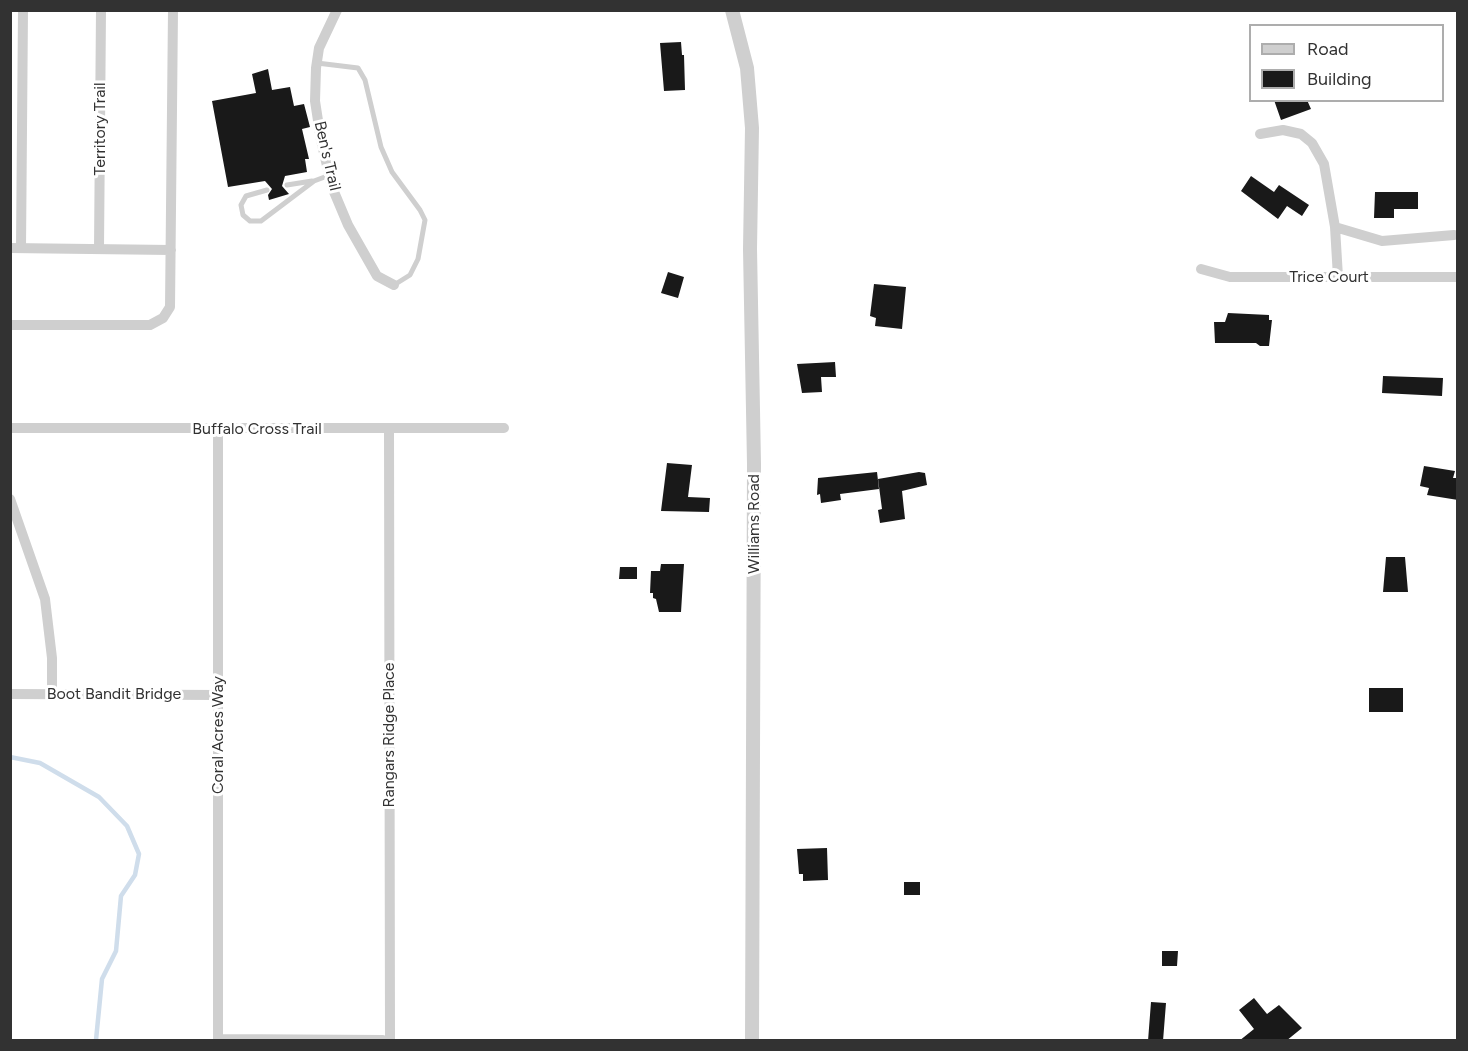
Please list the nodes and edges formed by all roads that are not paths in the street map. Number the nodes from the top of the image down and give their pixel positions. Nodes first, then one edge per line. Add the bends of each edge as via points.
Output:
1 (22, 10) edge
2 (101, 10) edge
3 (173, 10) edge
4 (337, 10) edge
5 (732, 10) edge
6 (317, 63) junction
7 (1260, 134) dead end
8 (330, 175) junction
9 (314, 181) junction
10 (287, 185) dead end
11 (267, 190) dead end
12 (1335, 227) junction
13 (1454, 235) dead end
14 (16, 248) edge
15 (99, 248) junction
16 (171, 250) junction
17 (1201, 269) dead end
18 (1338, 277) junction
19 (1458, 277) edge
20 (394, 285) joint
21 (10, 325) edge
22 (10, 428) edge
23 (504, 428) dead end
24 (218, 429) junction
25 (389, 429) junction
26 (10, 500) edge
27 (10, 694) edge
28 (52, 694) junction
29 (218, 695) junction
30 (218, 1040) edge
31 (383, 1041) edge
32 (390, 1041) edge
33 (752, 1041) edge

1 - 14 street
2 - 15 street, Territory Trail
3 - 16 street
4 - 6 street, Ben's Trail via 319,48
5 - 33 street, Williams Road via 747,68 752,128
6 - 8 street, Ben's Trail via 315,101
6 - 20 lane via 358,68 365,80 381,147 392,172 424,220 418,260 410,275
7 - 12 street via 1283,130 1301,134 1312,143 1324,164
8 - 9 lane
8 - 20 street, Ben's Trail via 362,253 377,276
9 - 10 lane
9 - 11 lane via 261,221 250,221 243,215 241,205 246,196
12 - 13 street via 1382,241
12 - 18 street
14 - 15 street
15 - 16 street
16 - 21 street via 170,307 163,318 150,325
17 - 18 street, Trice Court via 1230,277
18 - 19 street, Trice Court
22 - 24 street, Buffalo Cross Trail
23 - 25 street, Buffalo Cross Trail
24 - 25 street, Buffalo Cross Trail
24 - 29 street, Coral Acres Way
25 - 32 street, Rangars Ridge Place
26 - 28 street via 45,599 51,639
27 - 28 street, Boot Bandit Bridge
28 - 29 street, Boot Bandit Bridge
29 - 30 street, Coral Acres Way
30 - 31 street

